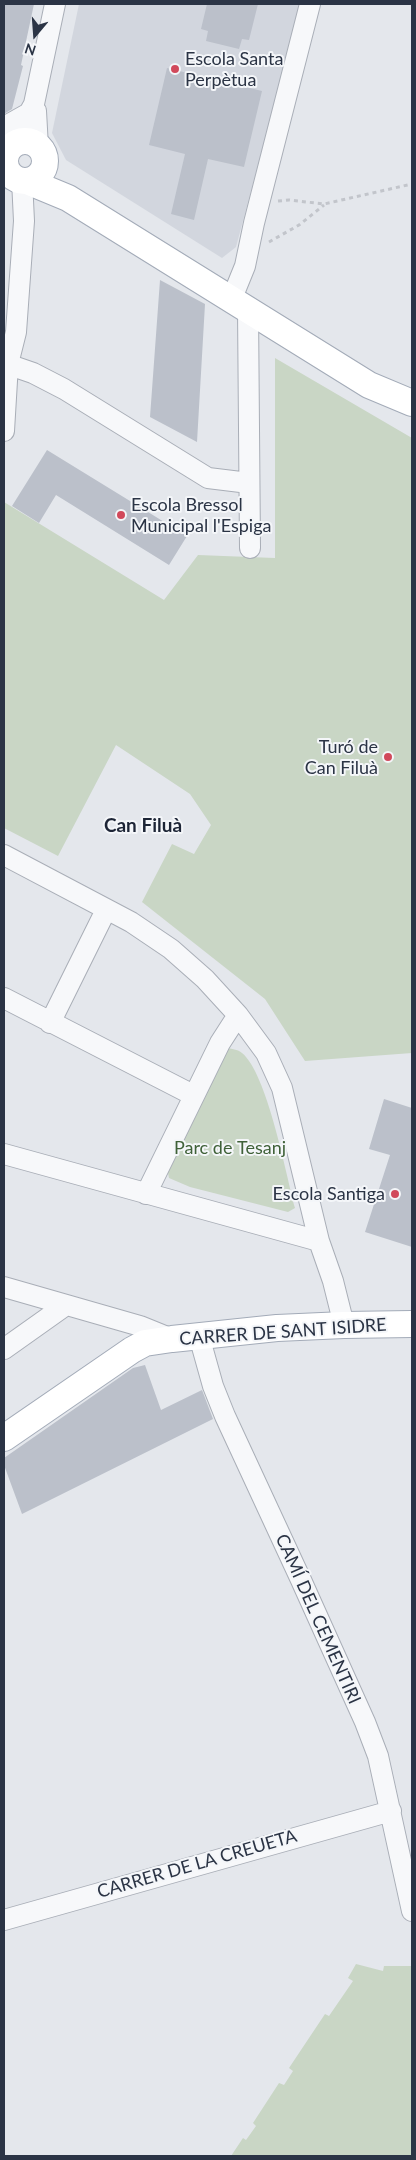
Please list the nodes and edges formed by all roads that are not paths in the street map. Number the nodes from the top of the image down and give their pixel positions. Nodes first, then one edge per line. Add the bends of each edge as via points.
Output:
1 (55, 4) edge
2 (310, 4) edge
3 (32, 109) junction
4 (23, 141) edge
5 (14, 172) edge
6 (68, 198) junction
7 (240, 304) junction
8 (6, 363) edge
9 (412, 403) edge
10 (4, 431) edge
11 (249, 483) junction
12 (250, 548) dead end
13 (4, 855) edge
14 (106, 910) junction
15 (4, 998) edge
16 (238, 1015) junction
17 (50, 1022) junction
18 (193, 1095) junction
19 (4, 1154) edge
20 (146, 1194) junction
21 (319, 1241) junction
22 (4, 1287) edge
23 (66, 1305) junction
24 (412, 1324) edge
25 (344, 1325) junction
26 (199, 1336) junction
27 (172, 1339) junction
28 (4, 1349) edge
29 (4, 1438) edge
30 (391, 1811) junction
31 (412, 1911) edge
32 (4, 1920) edge

1 - 3 street
2 - 7 street via 262,191 242,277
3 - 4 street
3 - 4 street
4 - 5 main road via 8,150
4 - 5 main road via 39,174
4 - 6 main road
5 - 6 main road
5 - 8 street via 24,221 16,332
6 - 7 main road
7 - 9 main road via 369,385
7 - 11 street
8 - 10 street
8 - 11 street via 64,389 208,478
11 - 12 street
13 - 14 street
14 - 16 street via 132,922 171,949 206,979
14 - 17 street
15 - 17 street
16 - 18 street
16 - 21 street via 266,1053 282,1088
17 - 18 street
18 - 20 street
19 - 20 street
20 - 21 street
21 - 25 street
22 - 23 street
23 - 27 street via 140,1326
23 - 28 street
24 - 25 main road, CARRER DE SANT ISIDRE
25 - 26 main road, CARRER DE SANT ISIDRE
26 - 27 main road, CARRER DE SANT ISIDRE
26 - 30 street, CAMÍ DEL CEMENTIRI via 225,1416 378,1756
27 - 29 main road, CARRER DE SANT ISIDRE via 132,1350
30 - 31 street, CAMÍ DEL CEMENTIRI
30 - 32 street, CARRER DE LA CREUETA

